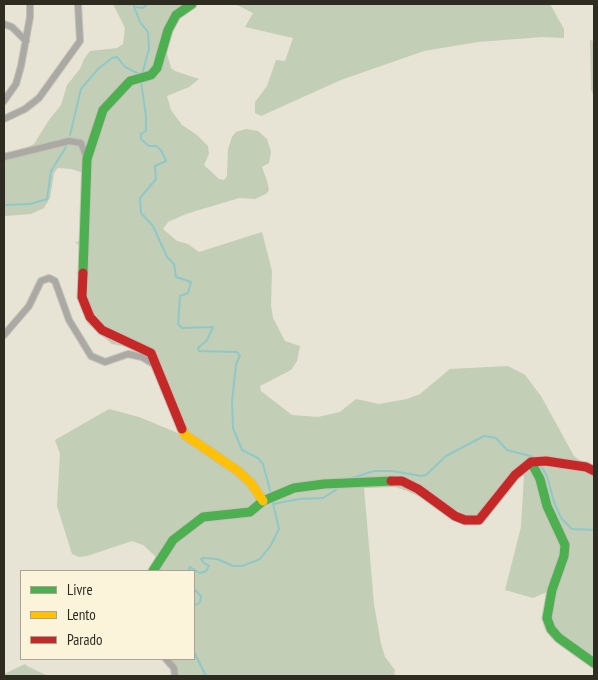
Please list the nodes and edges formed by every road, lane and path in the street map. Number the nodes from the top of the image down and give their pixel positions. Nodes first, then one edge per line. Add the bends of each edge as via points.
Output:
1 (30, 4) edge
2 (78, 4) edge
3 (192, 4) edge
4 (4, 24) edge
5 (26, 41) junction
6 (4, 101) edge
7 (4, 119) edge
8 (4, 157) edge
9 (87, 158) junction
10 (4, 335) edge
11 (158, 367) junction
12 (531, 462) junction
13 (594, 471) edge
14 (263, 501) junction
15 (154, 570) edge
16 (167, 660) edge
17 (594, 663) edge
18 (175, 676) edge

1 - 5 street
2 - 7 street via 80,41 39,98
3 - 9 street via 176,15 168,30 158,68 130,81 103,110
4 - 5 street via 12,27
5 - 6 street via 16,84
8 - 9 street via 69,141 81,143
9 - 11 street via 82,298 90,317 102,330 151,353
10 - 11 street via 29,306 41,280 49,278 55,281 69,320 91,356 105,362 128,354 142,357
11 - 14 street via 185,435 238,472
12 - 13 street via 546,460
12 - 14 street via 515,476 479,520 455,516 402,481 294,488
12 - 17 street via 565,545 548,618 559,638
14 - 15 street via 250,512 204,517 173,540
16 - 18 street via 174,668

